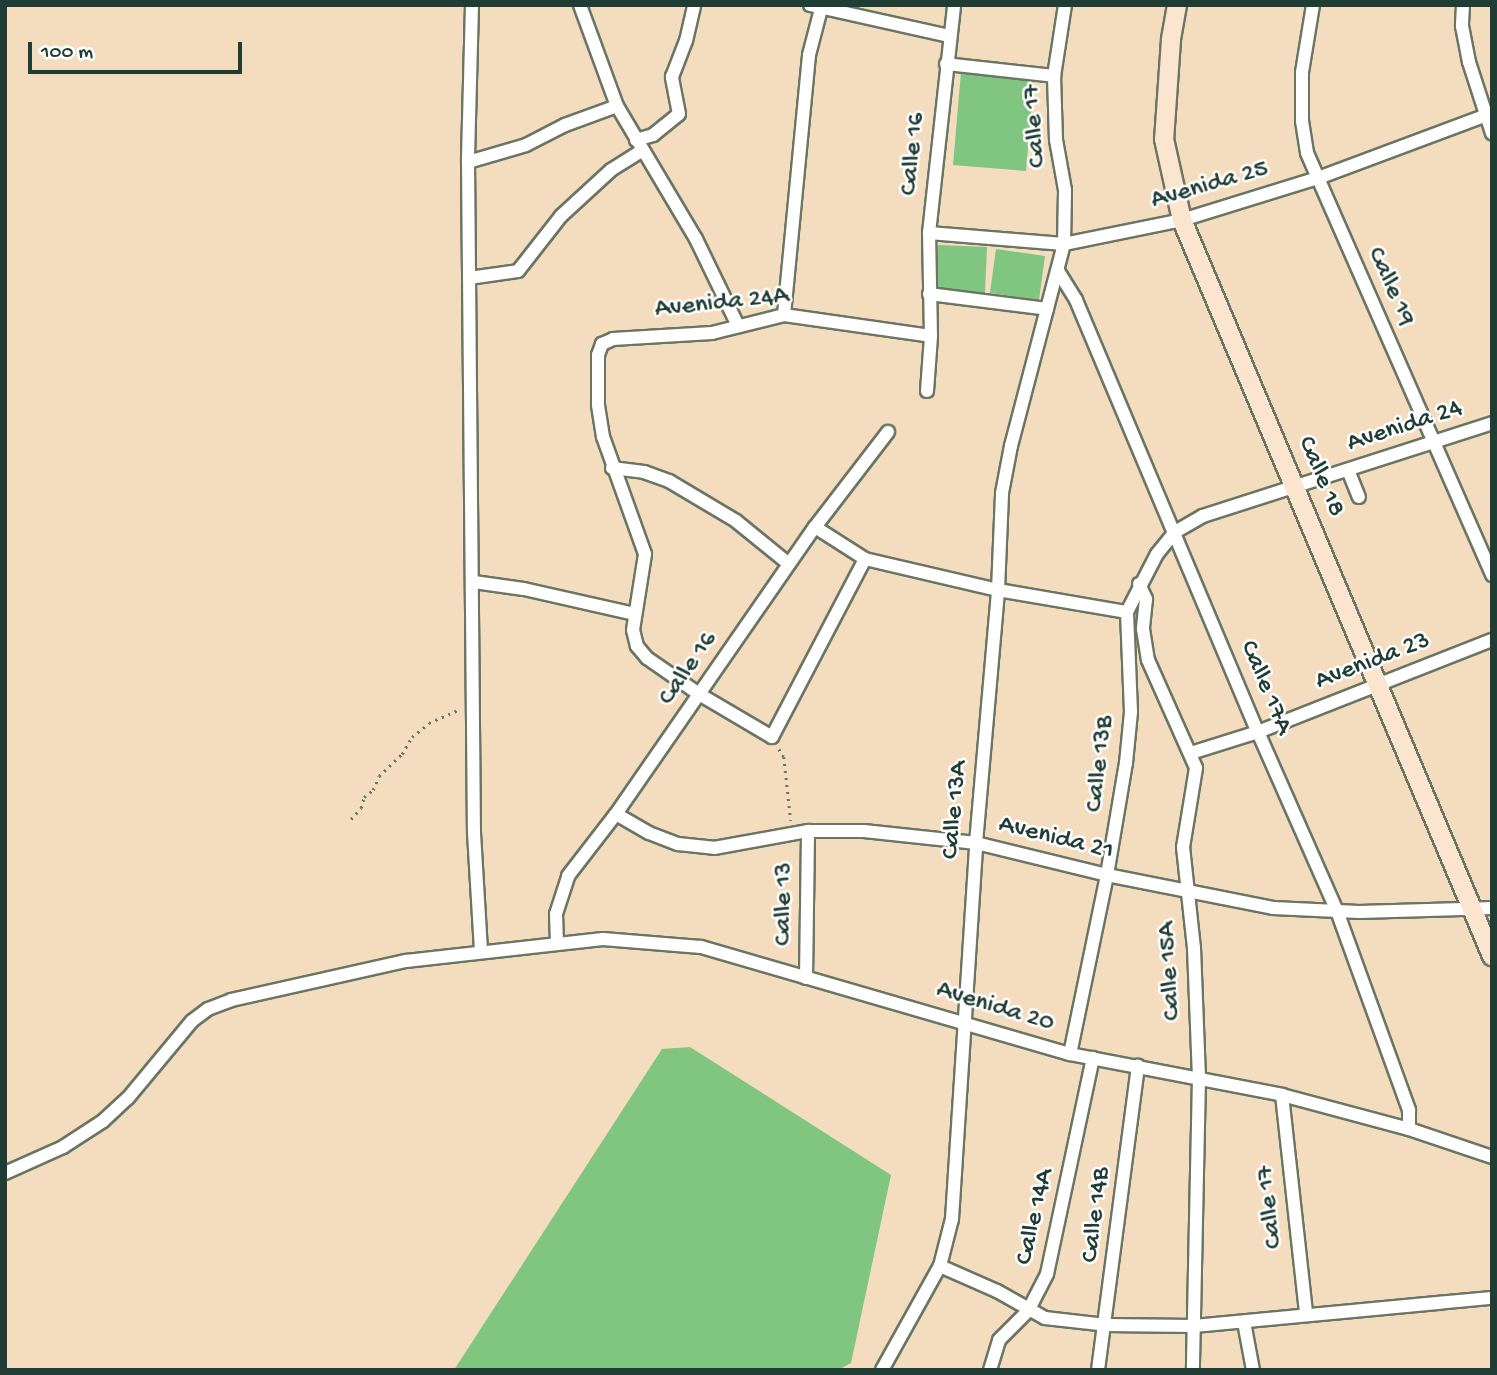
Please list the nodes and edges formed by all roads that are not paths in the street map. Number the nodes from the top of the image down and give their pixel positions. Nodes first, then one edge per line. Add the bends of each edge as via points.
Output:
1 (472, 5) edge
2 (580, 5) edge
3 (694, 5) edge
4 (954, 5) edge
5 (1065, 5) edge
6 (1177, 5) edge
7 (1313, 5) edge
8 (1463, 5) edge
9 (815, 7) edge
10 (949, 36) junction
11 (946, 64) junction
12 (1054, 76) junction
13 (617, 106) junction
14 (1489, 114) edge
15 (1492, 133) edge
16 (639, 146) junction
17 (468, 162) junction
18 (1318, 178) junction
19 (1182, 220) junction
20 (929, 233) junction
21 (1064, 244) junction
22 (1058, 271) junction
23 (469, 278) junction
24 (929, 294) junction
25 (1047, 309) junction
26 (784, 315) junction
27 (738, 327) junction
28 (931, 336) junction
29 (927, 391) dead end
30 (1492, 423) edge
31 (888, 432) dead end
32 (1433, 440) junction
33 (612, 468) junction
34 (1348, 470) junction
35 (1296, 485) junction
36 (1359, 497) dead end
37 (815, 527) junction
38 (1175, 532) junction
39 (865, 559) junction
40 (789, 564) junction
41 (1492, 575) edge
42 (474, 582) junction
43 (1139, 584) junction
44 (998, 590) junction
45 (1127, 612) junction
46 (635, 614) junction
47 (1492, 640) edge
48 (1378, 684) junction
49 (699, 694) junction
50 (1258, 732) junction
51 (1191, 753) junction
52 (616, 814) junction
53 (808, 831) junction
54 (976, 843) junction
55 (1107, 875) junction
56 (1188, 891) junction
57 (1483, 909) edge
58 (1337, 911) junction
59 (557, 943) junction
60 (481, 951) junction
61 (1492, 956) edge
62 (806, 978) junction
63 (965, 1021) junction
64 (1070, 1054) junction
65 (1093, 1058) junction
66 (1138, 1066) junction
67 (1199, 1077) junction
68 (1282, 1095) junction
69 (1409, 1129) junction
70 (1492, 1157) edge
71 (5, 1173) edge
72 (940, 1266) junction
73 (1492, 1298) edge
74 (1028, 1311) junction
75 (1306, 1314) junction
76 (1244, 1322) junction
77 (1106, 1325) junction
78 (1194, 1326) junction
79 (882, 1370) edge
80 (990, 1370) edge
81 (1098, 1370) edge
82 (1193, 1370) edge
83 (1253, 1370) edge

1 - 17 street
2 - 13 street
3 - 16 street via 672,77 679,114
4 - 10 street, Calle 16
5 - 12 street, Calle 17
6 - 19 street, Calle 18 via 1164,139
7 - 18 street, Calle 19 via 1303,72 1302,121 1307,153
8 - 14 street via 1469,62
9 - 10 street
9 - 26 street
10 - 11 street, Calle 16
11 - 12 street
11 - 20 street, Calle 16
12 - 21 street, Calle 17 via 1056,140 1065,190
13 - 16 street
13 - 17 street via 526,145
14 - 15 street
14 - 18 street, Avenida 25
16 - 23 street via 561,216 518,271
16 - 27 street via 696,239
17 - 23 street
18 - 19 street, Avenida 25
18 - 32 street, Calle 19
19 - 21 street, Avenida 25
19 - 35 street, Calle 18
20 - 21 street, Avenida 25
20 - 24 street, Calle 16
21 - 22 street, Calle 13A
22 - 25 street, Calle 13A
22 - 38 street, Calle 17A via 1076,300
23 - 42 street
24 - 25 street
24 - 28 street, Calle 16
25 - 44 street, Calle 13A via 1002,493
26 - 27 street, Avenida 24A
26 - 28 street, Avenida 24A
27 - 33 street, Avenida 24A via 613,339 602,344 598,404
28 - 29 street, Calle 16
30 - 32 street, Avenida 24
31 - 37 street, Calle 16
32 - 34 street, Avenida 24
32 - 41 street, Calle 19
33 - 40 street via 669,481 736,521
33 - 46 street via 645,554
34 - 35 street, Avenida 24
34 - 36 street
35 - 38 street, Avenida 24 via 1203,516
35 - 48 street, Calle 18
37 - 39 street
37 - 40 street, Calle 16
38 - 43 street, Calle 13B
38 - 50 street, Calle 17A
39 - 44 street
39 - 49 street via 772,737
40 - 49 street, Calle 16
42 - 46 street
42 - 60 street via 474,833
43 - 45 street, Calle 13B
43 - 51 street, Calle 15A via 1146,599 1143,629 1148,660
44 - 45 street
44 - 54 street, Calle 13A
45 - 55 street, Calle 13B via 1130,735
46 - 49 street via 637,646
47 - 48 street, Avenida 23
48 - 50 street, Avenida 23
48 - 57 street, Calle 18
49 - 52 street, Calle 16
50 - 51 street, Avenida 23
50 - 58 street, Calle 17A
51 - 56 street, Calle 15A via 1196,782 1183,847
52 - 53 street, Avenida 21 via 649,833 714,848
52 - 59 street, Calle 16 via 568,876 556,914
53 - 54 street, Avenida 21 via 864,831
53 - 62 street, Calle 13
54 - 55 street, Avenida 21
54 - 63 street, Calle 13A
55 - 56 street, Avenida 21
55 - 64 street, Calle 13B
56 - 58 street, Avenida 21 via 1273,908
56 - 67 street, Calle 15A
57 - 58 street, Avenida 21
57 - 61 street, Calle 18
58 - 69 street, Calle 17A via 1409,1110
59 - 60 street, Avenida 20
59 - 62 street, Avenida 20 via 603,939 701,947
60 - 71 street, Avenida 20 via 407,961 208,1009 103,1121 63,1147
62 - 63 street, Avenida 20
63 - 64 street, Avenida 20
63 - 72 street, Calle 13A via 952,1219
64 - 65 street, Avenida 20
65 - 66 street, Avenida 20
65 - 74 street, Calle 14A via 1047,1274
66 - 67 street, Avenida 20
66 - 77 street, Calle 14B
67 - 68 street, Avenida 20
67 - 78 street, Calle 15A
68 - 69 street, Avenida 20
68 - 75 street, Calle 17
69 - 70 street, Avenida 20
72 - 74 street via 998,1291
72 - 79 street, Calle 13A
73 - 75 street
74 - 77 street via 1061,1322
74 - 80 street, Calle 14A via 999,1340
75 - 76 street
76 - 78 street
76 - 83 street
77 - 78 street
77 - 81 street, Calle 14B
78 - 82 street, Calle 15A

